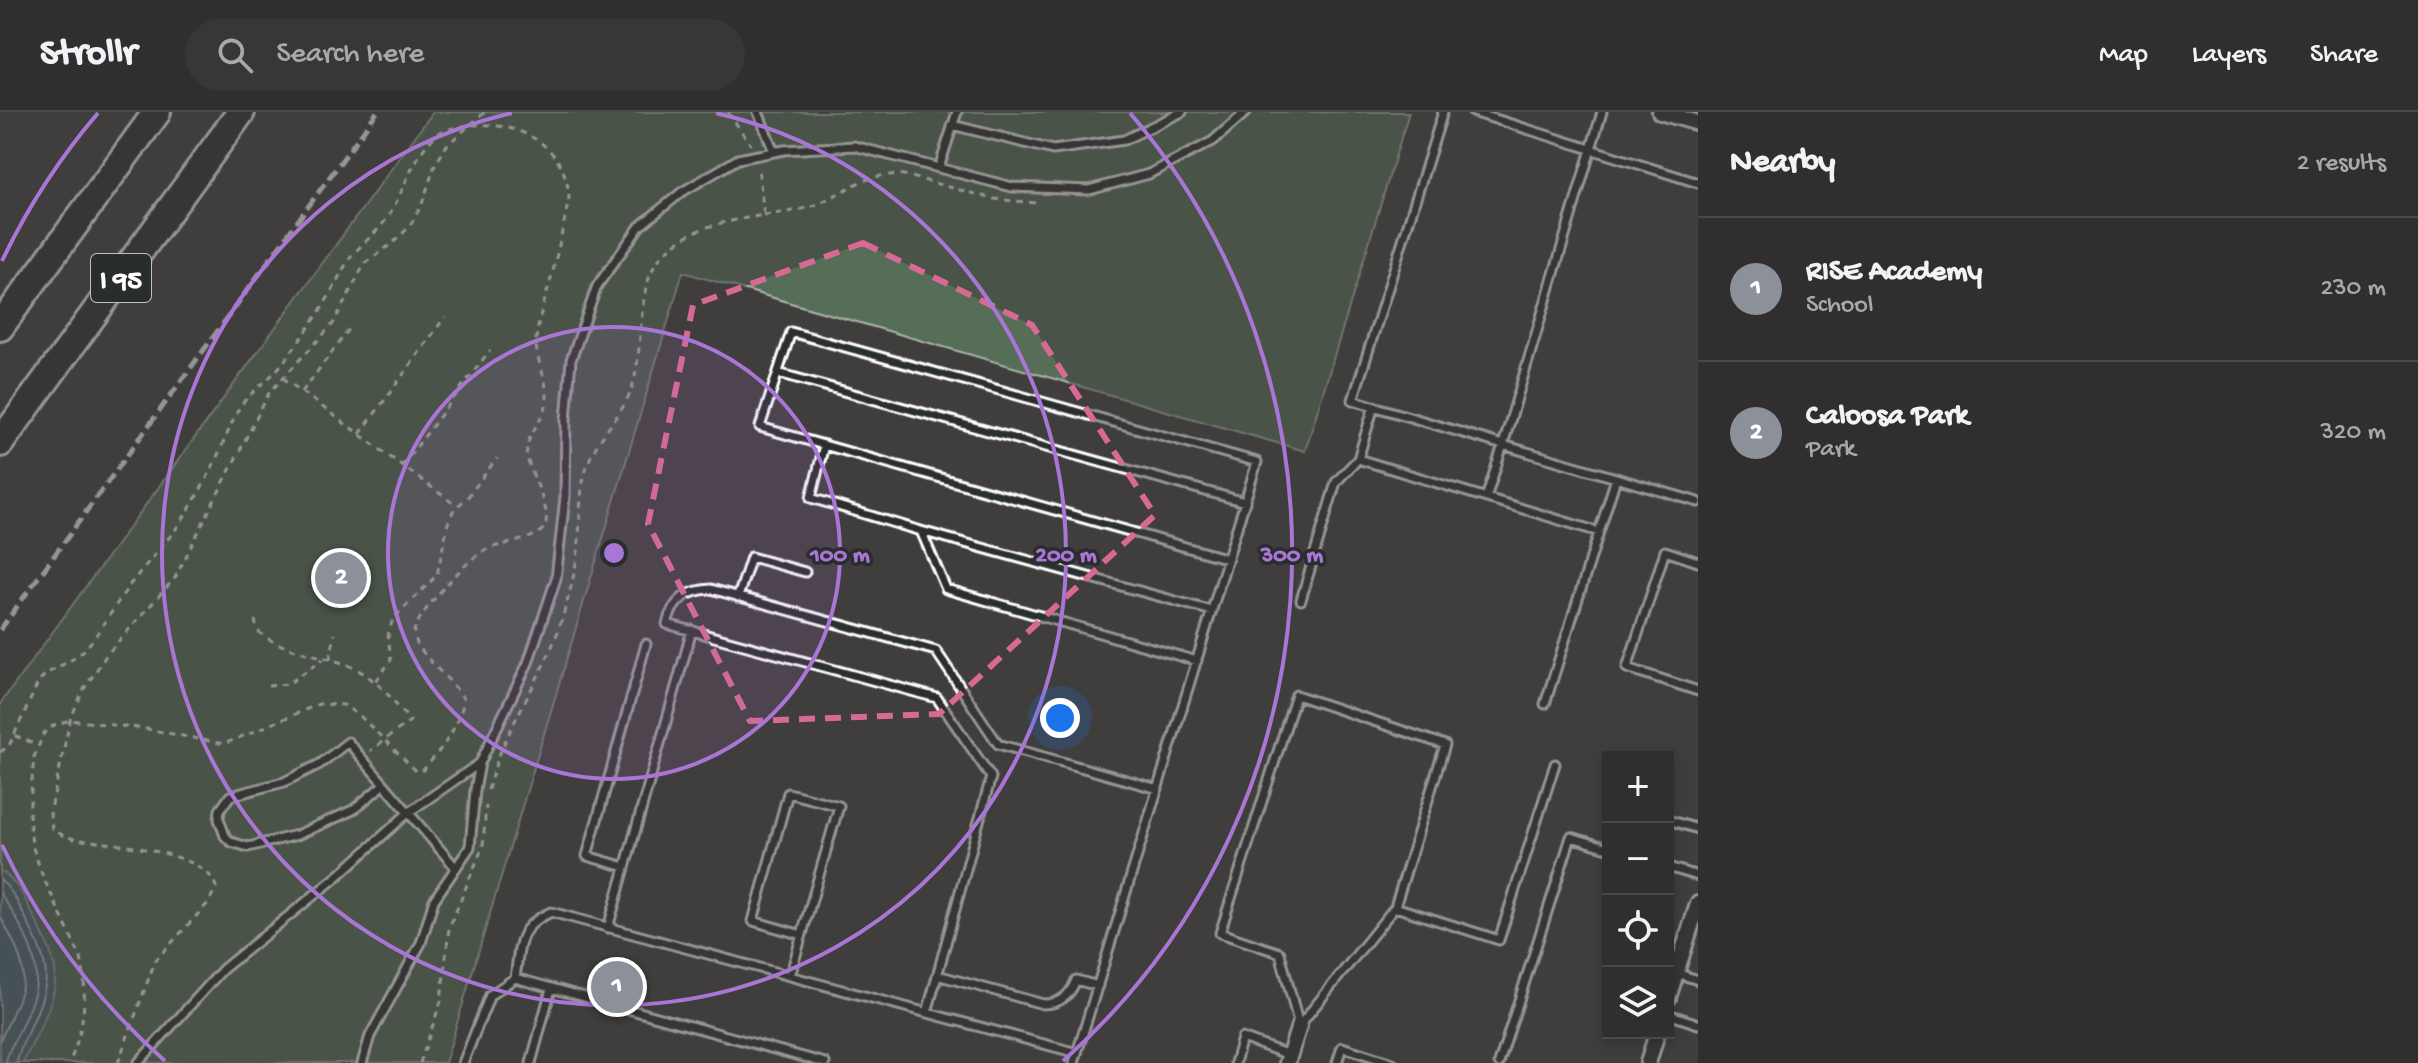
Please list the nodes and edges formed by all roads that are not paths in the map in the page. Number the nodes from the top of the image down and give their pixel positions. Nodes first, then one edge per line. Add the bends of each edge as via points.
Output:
1 (157, 112) edge
2 (241, 112) edge
3 (758, 112) edge
4 (957, 112) edge
5 (1182, 112) edge
6 (1246, 112) edge
7 (1443, 112) edge
8 (1473, 112) edge
9 (1602, 112) edge
10 (1660, 112) edge
11 (1698, 123) edge
12 (952, 125) junction
13 (1591, 148) junction
14 (774, 152) junction
15 (939, 168) junction
16 (1698, 183) edge
17 (0, 327) edge
18 (778, 373) junction
19 (1374, 406) junction
20 (0, 443) edge
21 (824, 445) junction
22 (1503, 445) junction
23 (1358, 459) junction
24 (1616, 478) junction
25 (1486, 498) junction
26 (1245, 502) junction
27 (1698, 502) edge
28 (921, 531) junction
29 (1599, 532) junction
30 (1228, 559) junction
31 (1698, 562) edge
32 (805, 572) dead end
33 (738, 597) junction
34 (1301, 600) dead end
35 (1212, 611) junction
36 (692, 630) junction
37 (646, 644) dead end
38 (1197, 661) junction
39 (1698, 691) edge
40 (1545, 704) dead end
41 (480, 763) junction
42 (1555, 764) dead end
43 (383, 785) junction
44 (1158, 789) junction
45 (409, 812) junction
46 (1674, 822) edge
47 (1698, 829) edge
48 (1602, 846) edge
49 (625, 867) junction
50 (456, 868) junction
51 (1674, 869) edge
52 (1698, 876) edge
53 (1698, 904) edge
54 (1395, 907) junction
55 (608, 928) junction
56 (802, 935) junction
57 (1676, 973) junction
58 (937, 975) junction
59 (790, 976) junction
60 (515, 978) junction
61 (1674, 979) edge
62 (1698, 980) edge
63 (1098, 986) junction
64 (551, 989) junction
65 (927, 1013) junction
66 (1674, 1016) edge
67 (1698, 1024) edge
68 (1299, 1026) junction
69 (1655, 1039) edge
70 (1077, 1053) junction
71 (1288, 1059) edge
72 (138, 1063) edge
73 (362, 1063) edge
74 (463, 1063) edge
75 (531, 1063) edge
76 (825, 1063) edge
77 (1074, 1063) edge
78 (1235, 1063) edge
79 (1337, 1063) edge
80 (1392, 1063) edge
81 (1499, 1063) edge
82 (1648, 1063) edge

1 - 17 highway, I 95
2 - 20 highway, I 95
3 - 14 lane
4 - 12 lane
5 - 12 lane via 1124,140 1053,150
6 - 15 lane via 1213,141 1149,174 1089,190 1012,187
7 - 19 lane via 1353,400
8 - 13 lane
9 - 13 lane
10 - 11 street
12 - 15 lane
13 - 16 lane
13 - 22 lane
14 - 15 lane via 854,146
14 - 41 lane via 738,159 682,192 640,226 597,286 571,360 556,579 528,663
18 - 21 lane via 760,427
18 - 26 lane
18 - 26 lane via 791,332 1257,462
19 - 22 lane
19 - 23 lane
21 - 28 lane via 811,498
21 - 30 lane
22 - 24 lane
22 - 25 lane
23 - 25 lane
23 - 34 lane via 1336,482
24 - 27 lane
24 - 29 lane
25 - 29 lane
26 - 30 lane
28 - 35 lane
28 - 38 lane via 946,589
29 - 40 lane
30 - 35 lane
31 - 39 lane via 1665,551 1627,668
32 - 33 lane via 751,557
33 - 36 lane via 711,589 687,593 670,611 667,624
33 - 44 lane via 936,651 998,744
35 - 38 lane
36 - 49 lane
36 - 58 lane via 937,698 991,777
37 - 49 lane via 587,856
38 - 44 lane
41 - 45 lane
41 - 50 lane via 470,847
42 - 54 lane via 1499,940
43 - 43 lane via 348,742 284,782 230,796 220,810 220,828 231,842 248,847 297,835 353,810
43 - 45 lane
44 - 63 lane
45 - 50 lane
45 - 72 lane via 223,969
46 - 47 lane
48 - 81 lane via 1571,837
49 - 55 lane
50 - 73 lane via 434,900 421,943 370,1036
51 - 52 lane
53 - 57 street
54 - 68 lane
54 - 68 lane via 1445,745 1296,695 1220,933 1280,953
55 - 59 lane
55 - 60 lane via 551,912 535,919 521,935
56 - 56 lane via 839,806 788,793 753,921
56 - 59 lane
57 - 61 street
57 - 62 lane
58 - 63 lane via 1043,1004 1068,996 1076,980
58 - 65 lane
59 - 65 lane
60 - 64 lane
60 - 74 lane via 490,995
63 - 70 lane
64 - 75 lane
64 - 76 lane
65 - 70 lane
66 - 67 lane
68 - 71 street
69 - 82 street
70 - 77 lane
71 - 78 lane via 1242,1038
79 - 80 lane via 1342,1047

